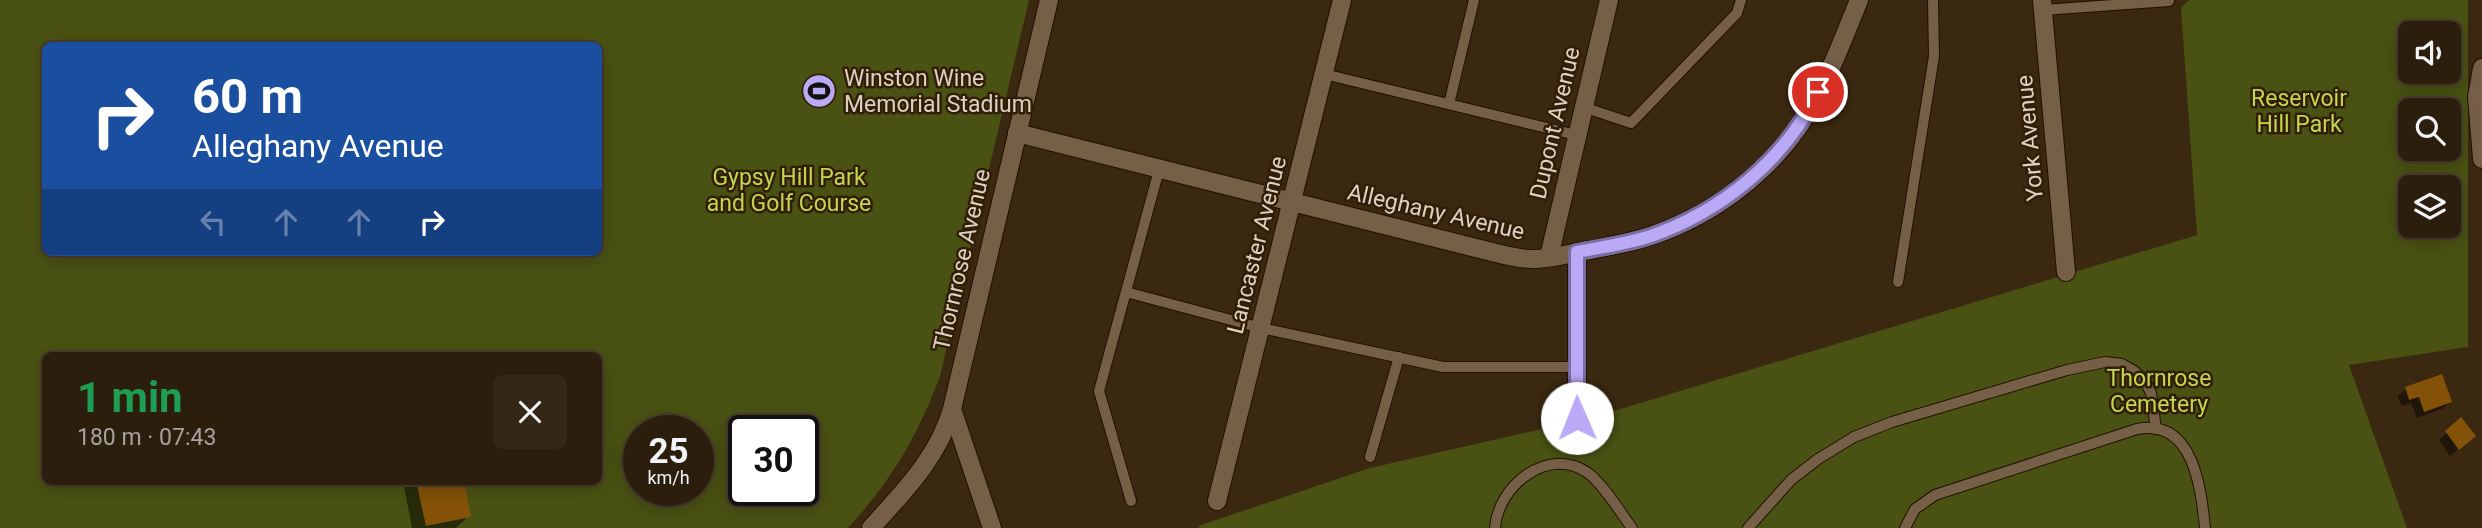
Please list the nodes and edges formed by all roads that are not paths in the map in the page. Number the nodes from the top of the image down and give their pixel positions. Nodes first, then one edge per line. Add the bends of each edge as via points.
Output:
1 (1049, 0) edge
2 (1342, 0) edge
3 (1474, 0) edge
4 (1609, 0) edge
5 (1741, 0) edge
6 (1859, 0) edge
7 (1933, 0) edge
8 (2169, 1) edge
9 (2043, 5) edge
10 (2482, 68) edge
11 (1324, 74) junction
12 (1448, 104) junction
13 (1583, 107) junction
14 (1017, 133) junction
15 (1576, 135) junction
16 (2482, 159) edge
17 (1159, 170) junction
18 (1293, 203) junction
19 (1577, 252) junction
20 (1549, 257) junction
21 (2066, 272) dead end
22 (1898, 282) dead end
23 (1126, 292) junction
24 (1261, 328) junction
25 (1399, 357) junction
26 (1576, 367) junction
27 (952, 410) junction
28 (1577, 418) dead end
29 (2156, 429) junction
30 (1370, 457) dead end
31 (1131, 501) dead end
32 (1217, 501) dead end
33 (871, 528) edge
34 (992, 528) edge
35 (1495, 528) edge
36 (1632, 528) edge
37 (1748, 528) edge
38 (1905, 528) edge
39 (2205, 528) edge

1 - 14 street, Thornrose Avenue
2 - 11 street, Lancaster Avenue
3 - 12 lane
4 - 13 street, Dupont Avenue
5 - 13 lane via 1737,13 1630,122
6 - 19 street, Alleghany Avenue via 1809,111 1754,175 1684,223 1632,241
7 - 22 lane via 1934,55
8 - 9 lane
9 - 21 street, York Avenue
10 - 16 street via 2477,97
11 - 12 lane
11 - 18 street, Lancaster Avenue
12 - 15 lane
13 - 15 street, Dupont Avenue
14 - 17 street, Alleghany Avenue
14 - 27 street, Thornrose Avenue
15 - 20 street, Dupont Avenue
17 - 18 street, Alleghany Avenue
17 - 23 lane
18 - 20 street, Alleghany Avenue via 1480,249 1524,258
18 - 24 street, Lancaster Avenue
19 - 20 street, Alleghany Avenue
19 - 26 street
23 - 24 lane
23 - 31 lane via 1099,391
24 - 25 lane
24 - 32 street, Lancaster Avenue
25 - 26 lane via 1443,367
25 - 30 lane
26 - 28 street
27 - 33 street, Thornrose Avenue via 930,459
27 - 34 street
29 - 37 lane via 2151,393 2134,371 2105,362 2067,370 1854,437 1799,474
29 - 38 lane via 2137,429 1935,495 1915,509
29 - 39 lane via 2180,444 2196,467
35 - 36 lane via 1500,506 1516,482 1532,471 1557,465 1587,473

